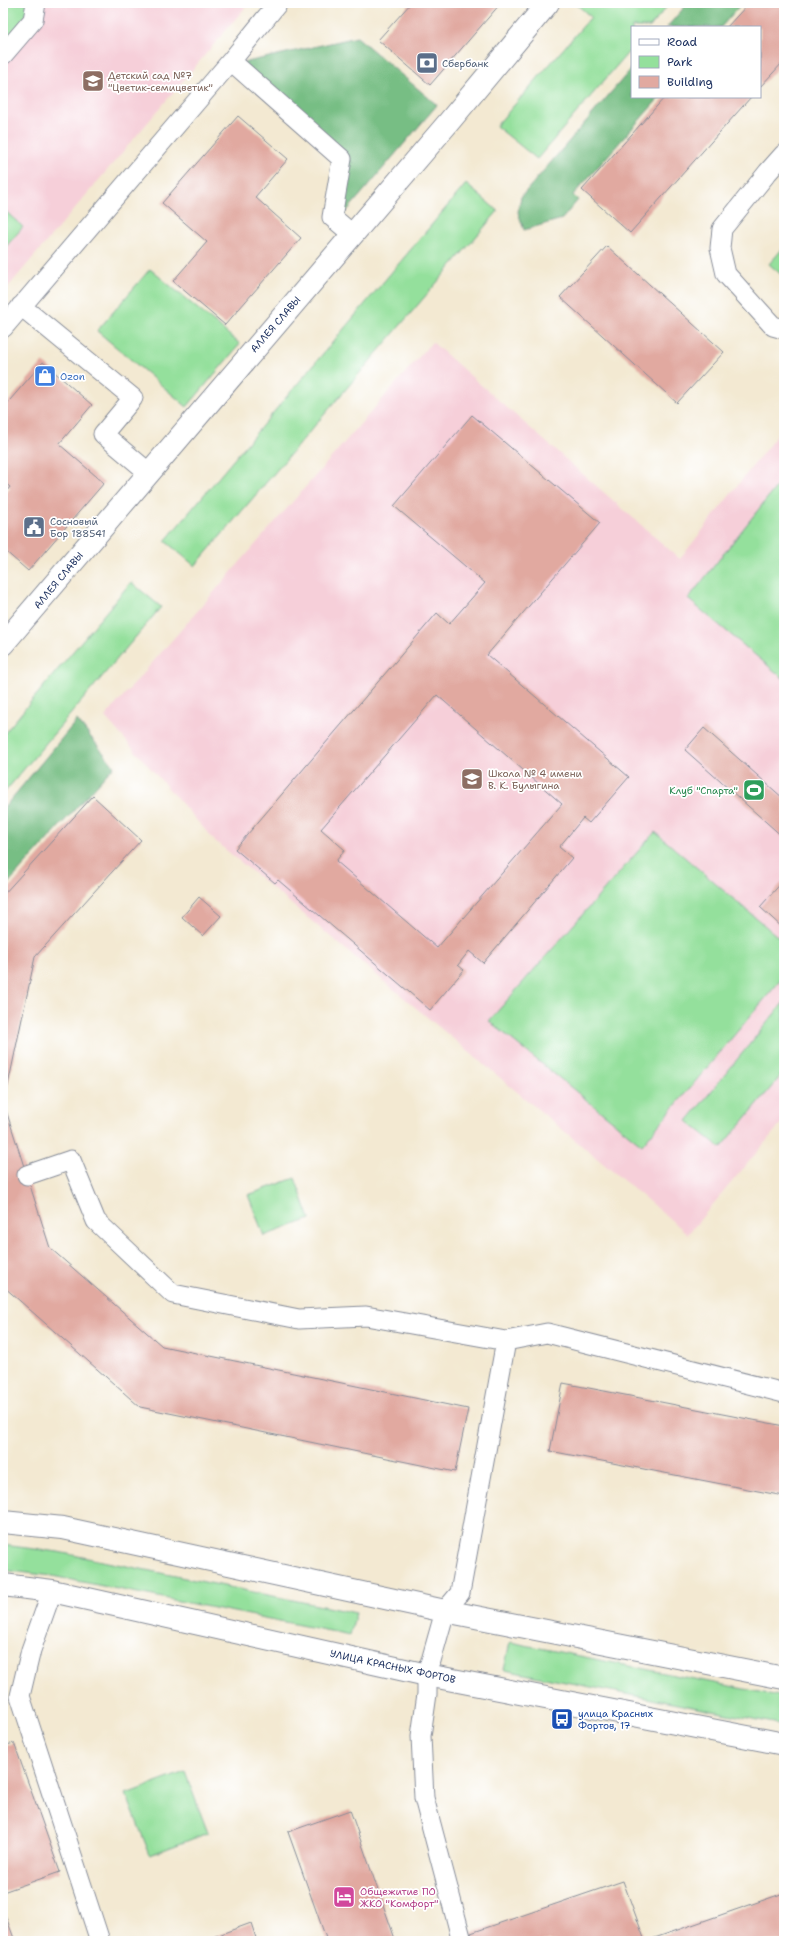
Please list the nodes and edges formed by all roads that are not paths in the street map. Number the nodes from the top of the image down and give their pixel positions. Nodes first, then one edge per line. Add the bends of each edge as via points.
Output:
1 (36, 3) edge
2 (278, 3) edge
3 (548, 3) edge
4 (3, 55) edge
5 (230, 61) junction
6 (784, 154) edge
7 (352, 234) junction
8 (21, 306) junction
9 (3, 328) edge
10 (784, 329) edge
11 (148, 472) junction
12 (3, 644) edge
13 (27, 1176) dead end
14 (506, 1342) junction
15 (784, 1393) edge
16 (3, 1522) edge
17 (3, 1585) edge
18 (52, 1592) junction
19 (445, 1611) junction
20 (427, 1675) junction
21 (784, 1678) edge
22 (784, 1744) edge
23 (100, 1941) edge
24 (462, 1941) edge

1 - 4 lane via 33,20
2 - 5 lane
3 - 7 street, АЛЛЕЯ СЛАВЫ
5 - 7 lane via 342,159 332,216
5 - 8 lane
6 - 10 lane via 722,229 720,248 726,274 773,326
7 - 11 street, АЛЛЕЯ СЛАВЫ
8 - 9 lane
8 - 11 lane via 133,398 103,434
11 - 12 street, АЛЛЕЯ СЛАВЫ
13 - 14 lane via 71,1160 96,1222 172,1294 299,1319 366,1316
14 - 15 lane via 547,1333
14 - 19 lane via 460,1593
16 - 19 street via 63,1528
17 - 18 street, УЛИЦА КРАСНЫХ ФОРТОВ
18 - 20 street, УЛИЦА КРАСНЫХ ФОРТОВ
18 - 23 lane via 31,1650 20,1696
19 - 20 lane
19 - 21 street
20 - 22 street, УЛИЦА КРАСНЫХ ФОРТОВ
20 - 24 lane via 421,1736 424,1798

